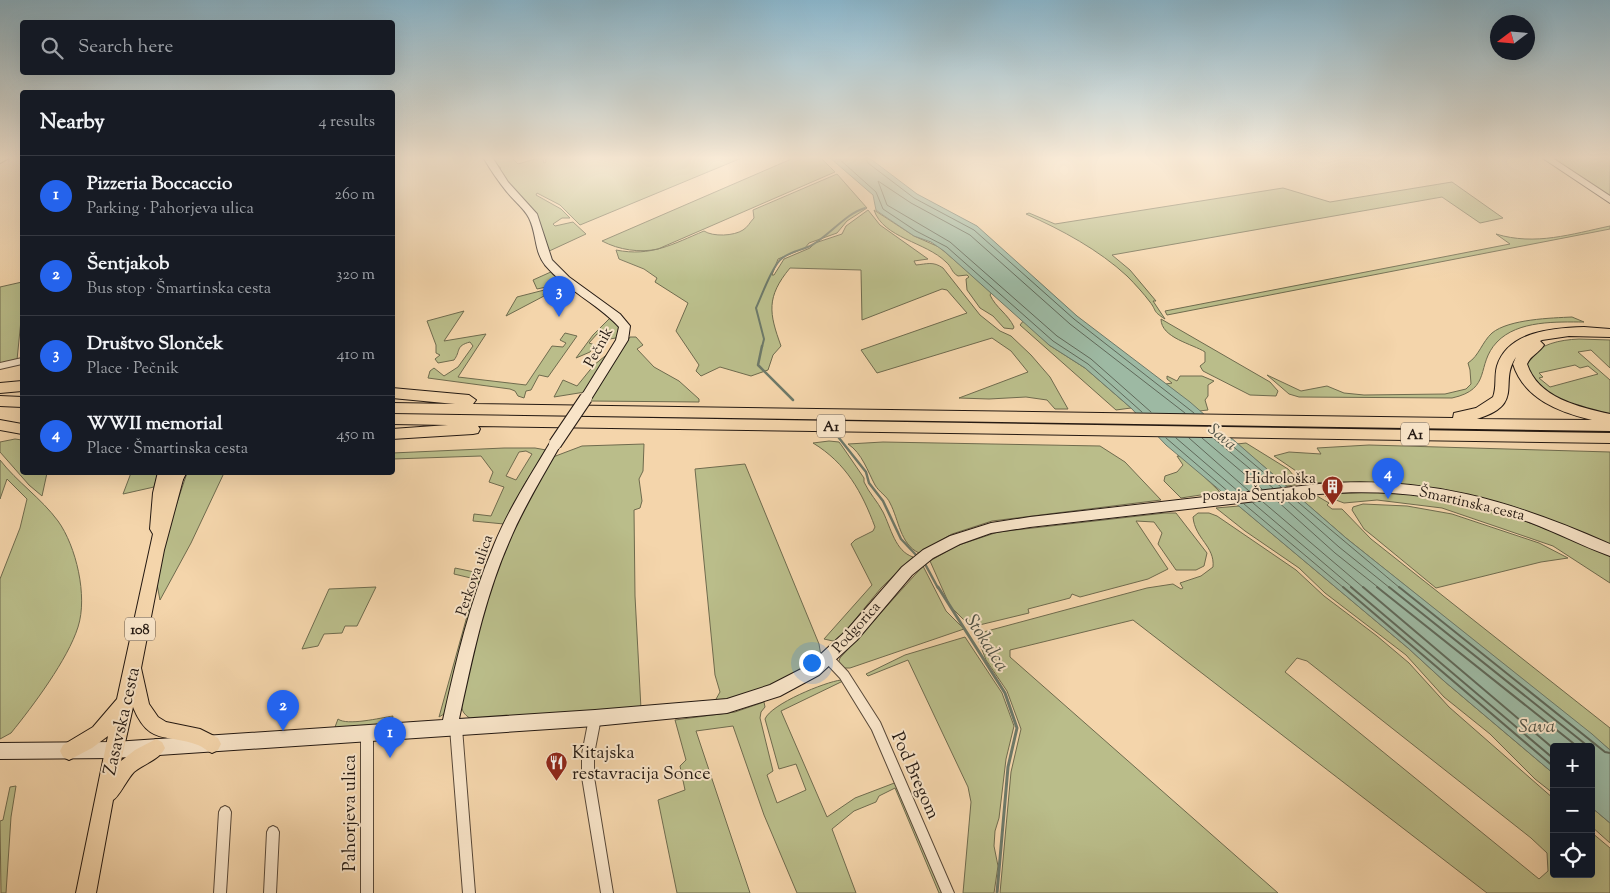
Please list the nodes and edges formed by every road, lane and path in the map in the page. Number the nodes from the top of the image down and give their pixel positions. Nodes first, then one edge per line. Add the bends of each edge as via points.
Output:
1 (517, 199) edge
2 (1610, 334) edge
3 (1610, 338) edge
4 (20, 361) edge
5 (0, 366) edge
6 (20, 386) edge
7 (0, 388) edge
8 (395, 393) edge
9 (586, 398) joint
10 (0, 401) edge
11 (20, 402) edge
12 (395, 408) edge
13 (562, 410) junction
14 (0, 411) edge
15 (20, 412) edge
16 (395, 419) edge
17 (1610, 419) edge
18 (589, 422) junction
19 (1341, 422) junction
20 (1068, 424) junction
21 (0, 425) edge
22 (1610, 426) edge
23 (20, 429) edge
24 (395, 434) edge
25 (1588, 437) junction
26 (1610, 438) edge
27 (1610, 442) edge
28 (175, 475) edge
29 (1155, 508) joint
30 (1610, 550) edge
31 (828, 658) junction
32 (133, 668) junction
33 (844, 675) joint
34 (126, 696) junction
35 (595, 718) junction
36 (453, 728) junction
37 (367, 733) junction
38 (212, 744) junction
39 (156, 748) junction
40 (114, 750) junction
41 (0, 751) edge
42 (69, 751) junction
43 (225, 812) dead end
44 (100, 819) junction
45 (273, 832) dead end
46 (86, 893) edge
47 (220, 893) edge
48 (270, 893) edge
49 (367, 893) edge
50 (469, 893) edge
51 (608, 893) edge
52 (948, 893) edge

1 - 9 main road, Pečnik via 533,216 542,252 548,262 625,326 622,340
2 - 19 highway via 1559,333 1521,346 1504,366 1500,398 1491,408 1475,414 1453,418 1361,417
3 - 17 highway via 1573,337 1545,342 1525,353 1520,364 1528,382 1549,399 1582,414
4 - 5 street
6 - 7 highway
8 - 13 highway via 540,404
9 - 36 main road, Perkova ulica, bridge via 522,501 491,570 468,647
10 - 11 highway
12 - 13 highway, A1
13 - 20 highway, A1
14 - 15 highway
16 - 18 highway, A1
18 - 20 highway, A1
18 - 24 highway via 573,427
19 - 20 highway, A1 via 1229,420
19 - 22 highway, A1
20 - 25 highway, A1 via 1242,432
21 - 23 highway
25 - 26 highway, A1
25 - 27 highway
28 - 32 main road, Zasavska cesta / 108
29 - 30 main road, Šmartinska cesta via 1327,488 1396,488 1437,493 1542,520
29 - 31 main road, Podgorica via 991,528 955,540 914,565
31 - 33 street
31 - 35 main road, Podgorica via 798,680 745,701 696,710
32 - 34 main road, Zasavska cesta / 108
32 - 38 main road via 141,707 149,720 166,731 198,736
33 - 52 street, Pod Bregom via 876,726
34 - 40 main road, Zasavska cesta / 108
34 - 42 main road via 102,732
35 - 36 main road, Podgorica
35 - 51 street via 588,754 588,778
36 - 37 main road
36 - 50 street
37 - 38 main road
37 - 49 street, Pahorjeva ulica
38 - 39 main road
39 - 40 main road
39 - 44 main road via 120,772
40 - 42 main road
40 - 44 main road, Zasavska cesta / 108
41 - 42 main road
43 - 47 street
44 - 46 main road, Zasavska cesta / 108
45 - 48 street

